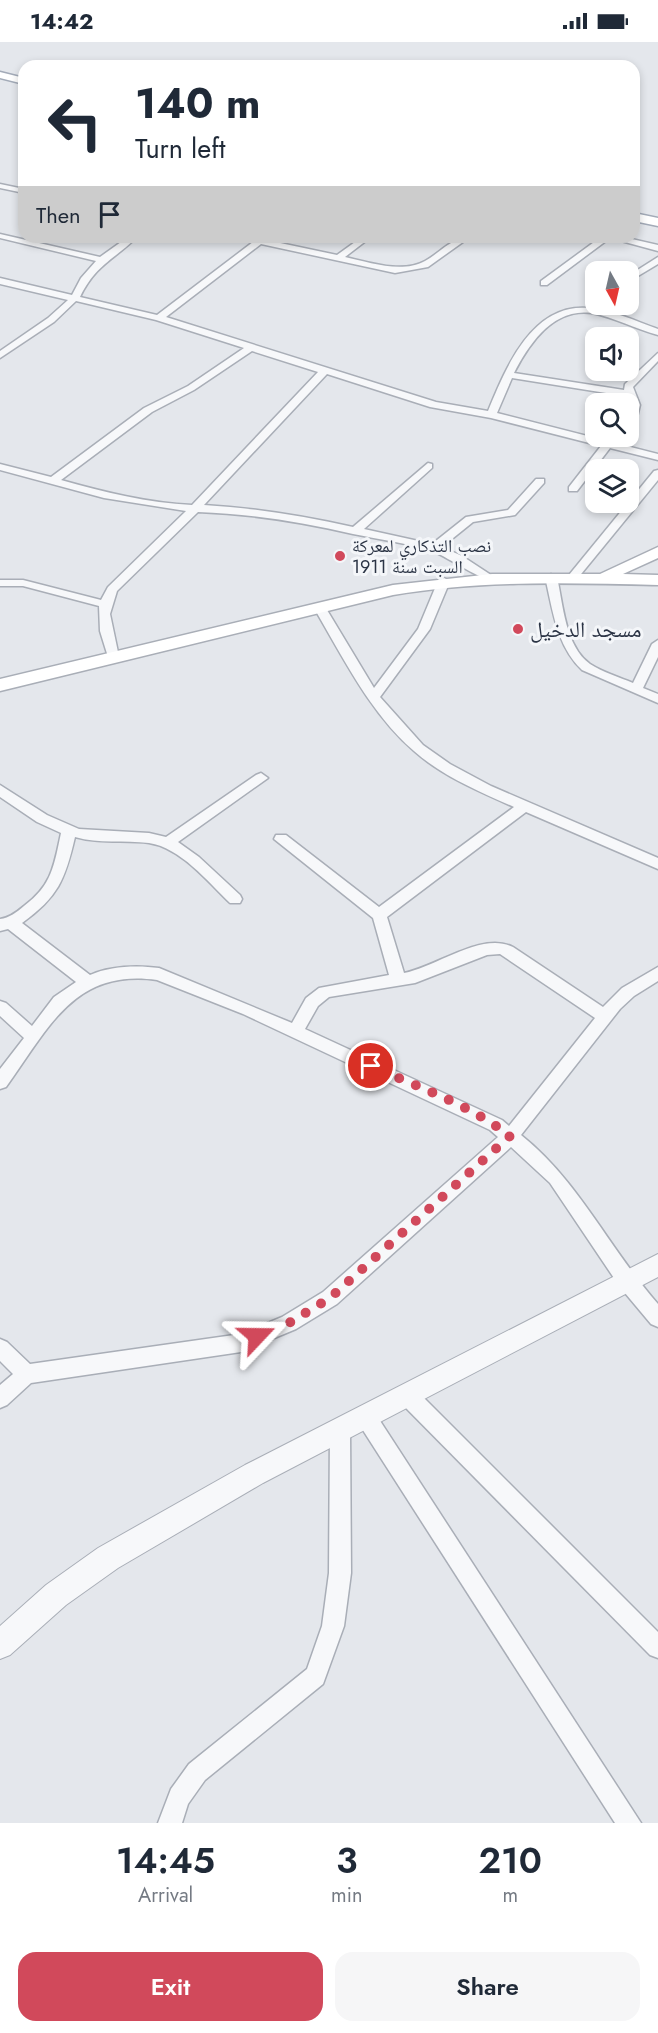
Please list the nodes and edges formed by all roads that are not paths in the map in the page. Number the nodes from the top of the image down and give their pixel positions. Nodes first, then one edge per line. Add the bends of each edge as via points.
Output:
1 (0, 69) edge
2 (18, 74) edge
3 (0, 75) edge
4 (18, 80) edge
5 (0, 186) edge
6 (18, 190) edge
7 (640, 212) edge
8 (658, 216) edge
9 (640, 218) edge
10 (658, 222) edge
11 (0, 236) edge
12 (18, 240) edge
13 (30, 243) edge
14 (125, 243) edge
15 (257, 243) edge
16 (278, 243) edge
17 (359, 243) edge
18 (457, 243) edge
19 (598, 243) edge
20 (638, 243) edge
21 (658, 248) edge
22 (338, 258) junction
23 (102, 260) junction
24 (658, 260) edge
25 (639, 273) edge
26 (0, 281) edge
27 (544, 283) dead end
28 (76, 297) junction
29 (585, 310) edge
30 (602, 315) edge
31 (159, 318) junction
32 (658, 332) edge
33 (253, 346) junction
34 (0, 355) edge
35 (658, 356) edge
36 (326, 369) junction
37 (508, 375) junction
38 (623, 393) edge
39 (629, 393) edge
40 (491, 415) junction
41 (585, 437) edge
42 (639, 446) edge
43 (606, 447) edge
44 (658, 457) edge
45 (428, 466) dead end
46 (0, 467) edge
47 (658, 473) edge
48 (53, 481) junction
49 (540, 482) dead end
50 (573, 489) dead end
51 (195, 508) junction
52 (355, 531) junction
53 (434, 548) junction
54 (658, 552) edge
55 (487, 577) junction
56 (551, 577) junction
57 (578, 577) junction
58 (444, 580) junction
59 (658, 580) edge
60 (0, 583) edge
61 (104, 604) junction
62 (320, 608) junction
63 (658, 644) edge
64 (113, 657) junction
65 (0, 685) edge
66 (636, 690) junction
67 (373, 697) junction
68 (658, 699) edge
69 (261, 778) dead end
70 (0, 790) edge
71 (525, 806) junction
72 (69, 831) junction
73 (280, 838) dead end
74 (167, 843) junction
75 (658, 864) edge
76 (236, 899) dead end
77 (379, 915) junction
78 (5, 924) edge
79 (658, 973) edge
80 (398, 981) junction
81 (88, 982) junction
82 (0, 1007) edge
83 (606, 1017) junction
84 (295, 1031) junction
85 (34, 1037) junction
86 (0, 1082) edge
87 (510, 1136) junction
88 (658, 1265) edge
89 (626, 1281) junction
90 (658, 1318) edge
91 (0, 1348) edge
92 (27, 1374) junction
93 (407, 1395) junction
94 (0, 1398) edge
95 (366, 1417) junction
96 (340, 1430) junction
97 (0, 1645) edge
98 (658, 1647) edge
99 (170, 1823) edge
100 (629, 1823) edge

1 - 2 main road
3 - 4 main road
5 - 6 street
7 - 8 main road
9 - 10 main road
11 - 12 street
13 - 23 street
14 - 23 street
15 - 31 street
16 - 22 street
17 - 22 street
18 - 22 street via 416,268 387,269
19 - 27 street
20 - 21 street
23 - 28 street via 84,280
24 - 25 street
26 - 28 street
28 - 31 street
28 - 34 street via 51,320
29 - 37 street via 563,314 537,331
30 - 32 street
31 - 33 street
33 - 36 street
33 - 48 street via 191,388 148,410
35 - 39 street via 628,386
36 - 40 street via 434,405
36 - 51 street
37 - 38 street
37 - 40 street
40 - 41 street
42 - 44 street
43 - 50 street
45 - 52 street
46 - 48 street
47 - 57 street
48 - 51 street via 136,501
49 - 53 street via 512,513 470,519
51 - 52 street via 264,513
51 - 61 street via 118,581
52 - 53 street
53 - 55 street
54 - 57 main road via 632,566
55 - 56 main road
55 - 58 main road
56 - 57 main road
56 - 66 street via 570,650 577,660
57 - 59 main road
58 - 62 main road
58 - 67 street via 437,610
60 - 61 street via 23,583
61 - 64 street via 104,627
62 - 64 main road
62 - 67 street
63 - 66 street
64 - 65 main road
66 - 68 street
67 - 71 street via 394,724 430,757 464,778
69 - 74 street
70 - 72 street
71 - 75 street
71 - 77 street
72 - 74 street
72 - 78 street via 52,891
73 - 77 street
74 - 76 street
77 - 80 street
78 - 81 street
79 - 83 street via 628,992
80 - 83 street via 429,973 486,949 502,948
80 - 84 street via 325,992 312,1002
81 - 84 street via 118,973 159,974
81 - 85 street via 60,1001
82 - 85 street
83 - 87 street
84 - 87 street via 459,1106
85 - 86 street
87 - 89 street via 556,1178
87 - 92 street via 330,1298 289,1323 241,1343
88 - 89 street
89 - 90 street
89 - 93 street
91 - 92 street
92 - 94 street
93 - 95 street
93 - 98 street
95 - 96 street
95 - 100 street
96 - 97 street via 254,1474 108,1558 56,1595
96 - 99 street via 340,1573 333,1626 315,1676 197,1772 178,1797

